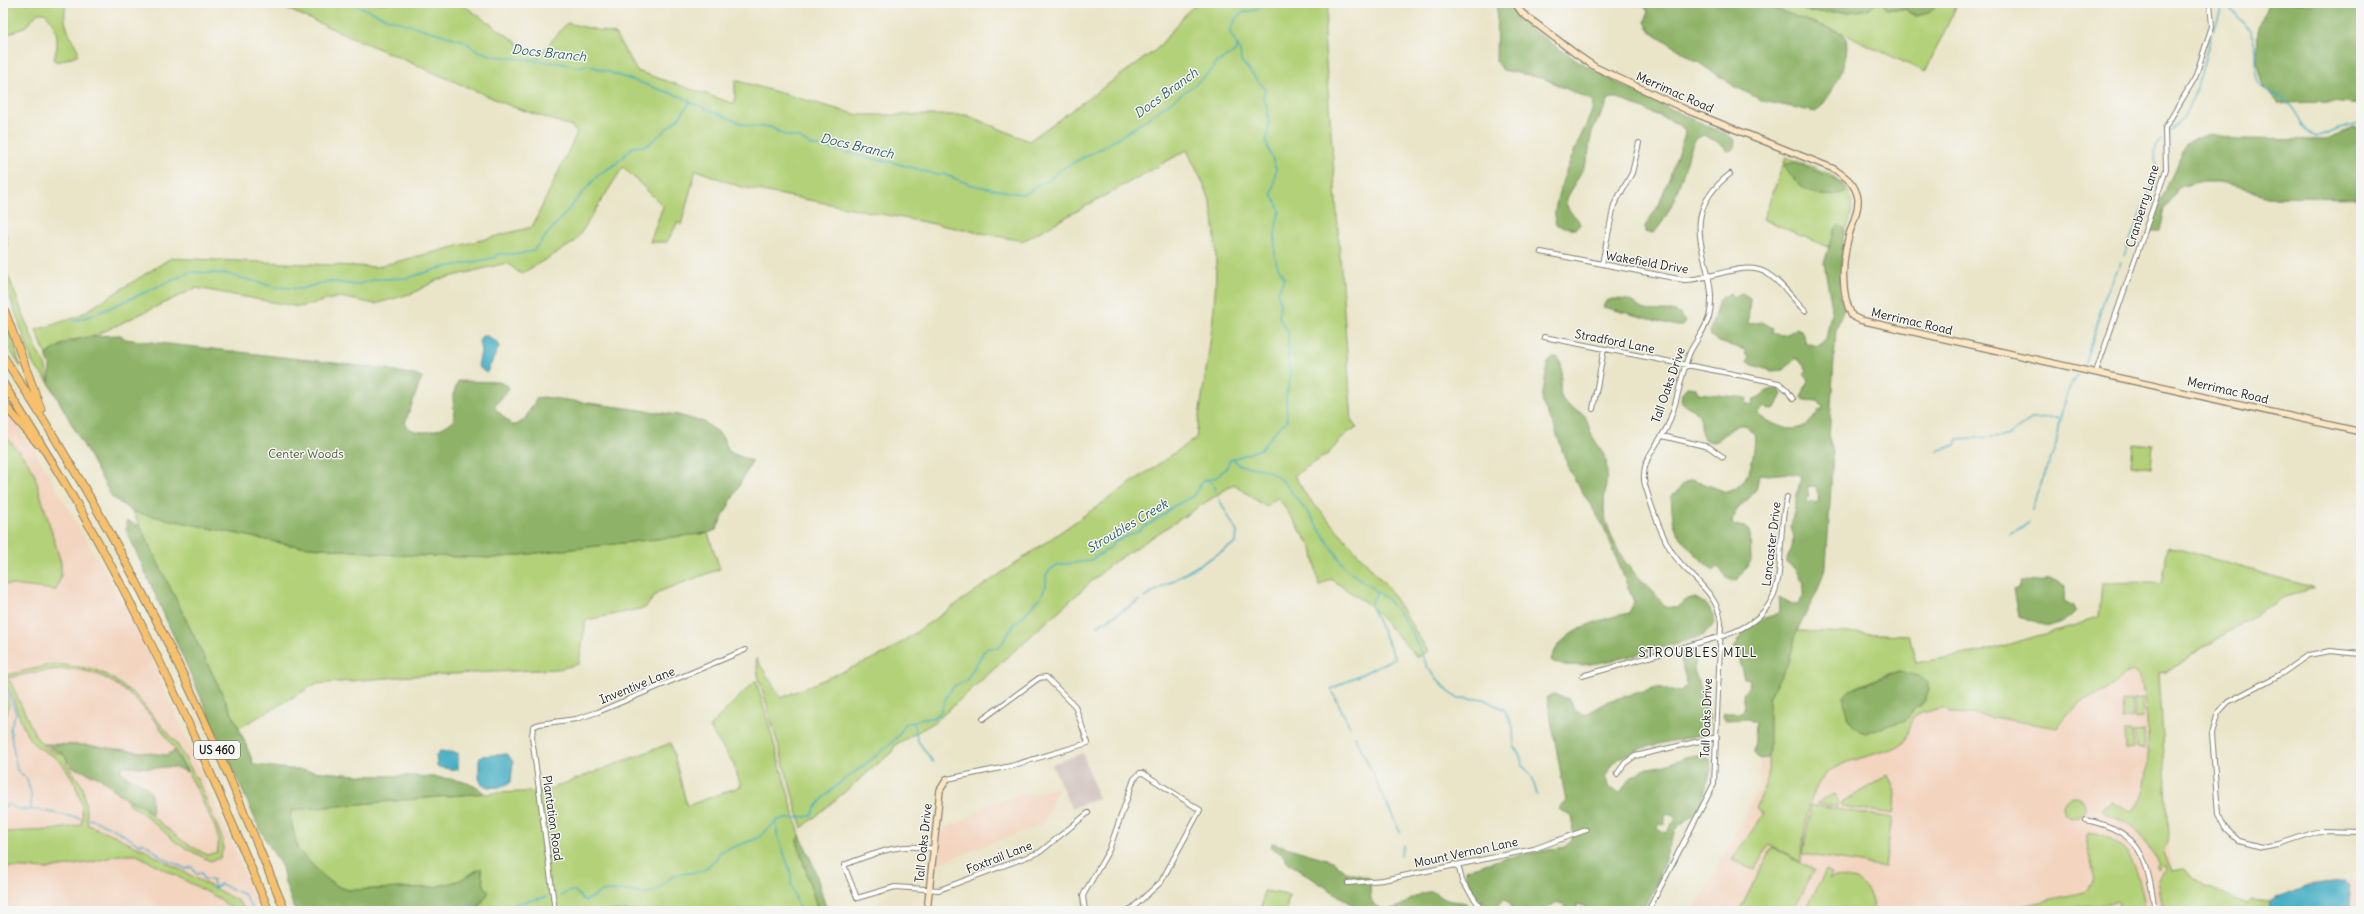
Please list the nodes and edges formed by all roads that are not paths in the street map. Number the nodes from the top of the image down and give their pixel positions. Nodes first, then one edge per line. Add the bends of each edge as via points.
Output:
1 (1515, 3) edge
2 (2210, 3) edge
3 (1639, 143) dead end
4 (1730, 174) dead end
5 (1541, 252) dead end
6 (1602, 264) junction
7 (1708, 278) junction
8 (3, 306) edge
9 (1805, 311) dead end
10 (1544, 337) dead end
11 (1604, 349) junction
12 (3, 356) edge
13 (1686, 364) junction
14 (2096, 372) junction
15 (3, 383) edge
16 (1793, 399) dead end
17 (3, 403) edge
18 (1593, 409) dead end
19 (43, 417) junction
20 (2361, 432) edge
21 (1662, 436) junction
22 (1723, 457) dead end
23 (52, 461) junction
24 (1787, 497) dead end
25 (1720, 637) junction
26 (745, 650) dead end
27 (2361, 654) edge
28 (1582, 676) dead end
29 (983, 719) dead end
30 (533, 727) joint
31 (1717, 737) junction
32 (1617, 774) dead end
33 (947, 779) joint
34 (1088, 812) dead end
35 (2086, 820) dead end
36 (1586, 830) dead end
37 (2361, 832) edge
38 (934, 849) junction
39 (1454, 864) junction
40 (1348, 884) dead end
41 (929, 890) junction
42 (1132, 910) edge
43 (269, 911) edge
44 (286, 911) edge
45 (555, 911) edge
46 (927, 911) edge
47 (1085, 911) edge
48 (1483, 911) edge
49 (1648, 911) edge
50 (2156, 911) edge

1 - 14 street, Merrimac Road via 1522,12 1595,67 1696,114 1834,169 1848,178 1858,199 1844,259 1844,290 1852,316 1870,324
2 - 14 street, Cranberry Lane via 2212,26 2195,78 2165,128 2166,170
3 - 6 street via 1632,173 1614,205
4 - 7 street, Tall Oaks Drive via 1711,195 1701,218 1699,238
5 - 6 street, Wakefield Drive
6 - 7 street, Wakefield Drive via 1678,279
7 - 9 street, Wakefield Drive via 1742,268 1761,270 1774,279
7 - 13 street, Tall Oaks Drive via 1711,296 1708,318
8 - 19 highway
10 - 11 street, Stradford Lane
11 - 13 street, Stradford Lane
11 - 18 street
12 - 19 highway, US 460
13 - 16 street, Stradford Lane via 1779,383 1788,390
13 - 21 street, Tall Oaks Drive via 1671,418
14 - 20 street, Merrimac Road
15 - 23 highway, US 460
17 - 23 highway
19 - 44 highway, US 460 via 124,559 180,667
21 - 22 street via 1709,446
21 - 25 street, Tall Oaks Drive via 1646,463 1645,485 1671,550 1716,602 1721,618
23 - 43 highway, US 460 via 109,561 171,686
24 - 25 street, Lancaster Drive via 1781,526 1778,580 1773,597 1766,610 1752,623
25 - 28 street, Lancaster Drive
25 - 31 street, Tall Oaks Drive
26 - 30 street, Inventive Lane via 590,714
27 - 37 street via 2330,651 2308,654 2281,674 2228,702 2218,713 2212,732 2218,814 2225,828 2239,841 2262,847 2319,831
29 - 33 street via 1039,678 1046,677 1075,706 1088,743 1011,766
30 - 45 street, Plantation Road via 532,737
31 - 32 street via 1640,755 1625,763
31 - 49 street, Tall Oaks Drive via 1716,774 1712,788
33 - 38 street, Tall Oaks Drive via 940,788
34 - 41 street, Foxtrail Lane via 1040,852 940,890
35 - 50 street via 2113,828 2135,845 2147,866
36 - 39 street, Mount Vernon Lane via 1534,849
38 - 41 street, Tall Oaks Drive
38 - 41 street, Foxtrail Lane via 918,846 893,847 844,865 857,898 895,888
39 - 40 street, Mount Vernon Lane via 1383,880
39 - 48 street via 1459,868 1462,881
41 - 46 street, Tall Oaks Drive
42 - 47 street via 1161,882 1200,810 1143,773 1134,779 1109,850 1085,892

